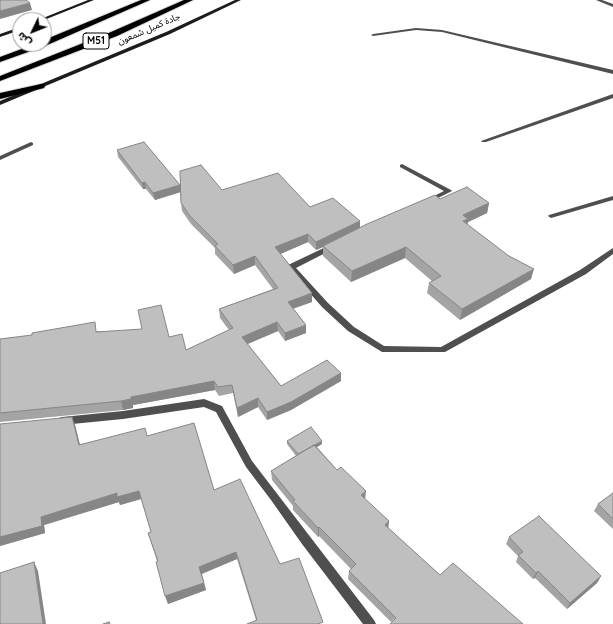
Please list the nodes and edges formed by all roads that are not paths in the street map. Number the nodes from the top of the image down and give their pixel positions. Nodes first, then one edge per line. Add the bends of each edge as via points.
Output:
1 (92, 0) edge
2 (147, 0) edge
3 (190, 0) edge
4 (239, 0) edge
5 (598, 0) edge
6 (613, 6) edge
7 (52, 15) edge
8 (12, 31) edge
9 (373, 35) dead end
10 (0, 36) edge
11 (52, 40) edge
12 (22, 52) edge
13 (0, 60) edge
14 (613, 72) edge
15 (0, 79) edge
16 (41, 86) junction
17 (0, 96) edge
18 (613, 96) edge
19 (0, 102) edge
20 (484, 141) dead end
21 (31, 144) dead end
22 (0, 158) edge
23 (402, 166) dead end
24 (613, 198) edge
25 (420, 205) edge
26 (551, 216) dead end
27 (342, 243) edge
28 (613, 250) edge
29 (54, 422) edge
30 (370, 624) edge

1 - 7 main road
2 - 11 highway, M51
3 - 15 highway, جادة كميل شمعون / M51 via 114,34
4 - 16 main road, جادة كميل شمعون
5 - 6 street
8 - 10 main road
9 - 14 street via 416,29 442,31
12 - 13 highway, M51
16 - 17 highway
16 - 19 main road, جادة كميل شمعون
18 - 20 street
21 - 22 street
23 - 25 street via 449,191
24 - 26 street
27 - 28 street via 292,267 350,329 382,349 442,350 584,272
29 - 30 street via 204,403 219,409 249,464

